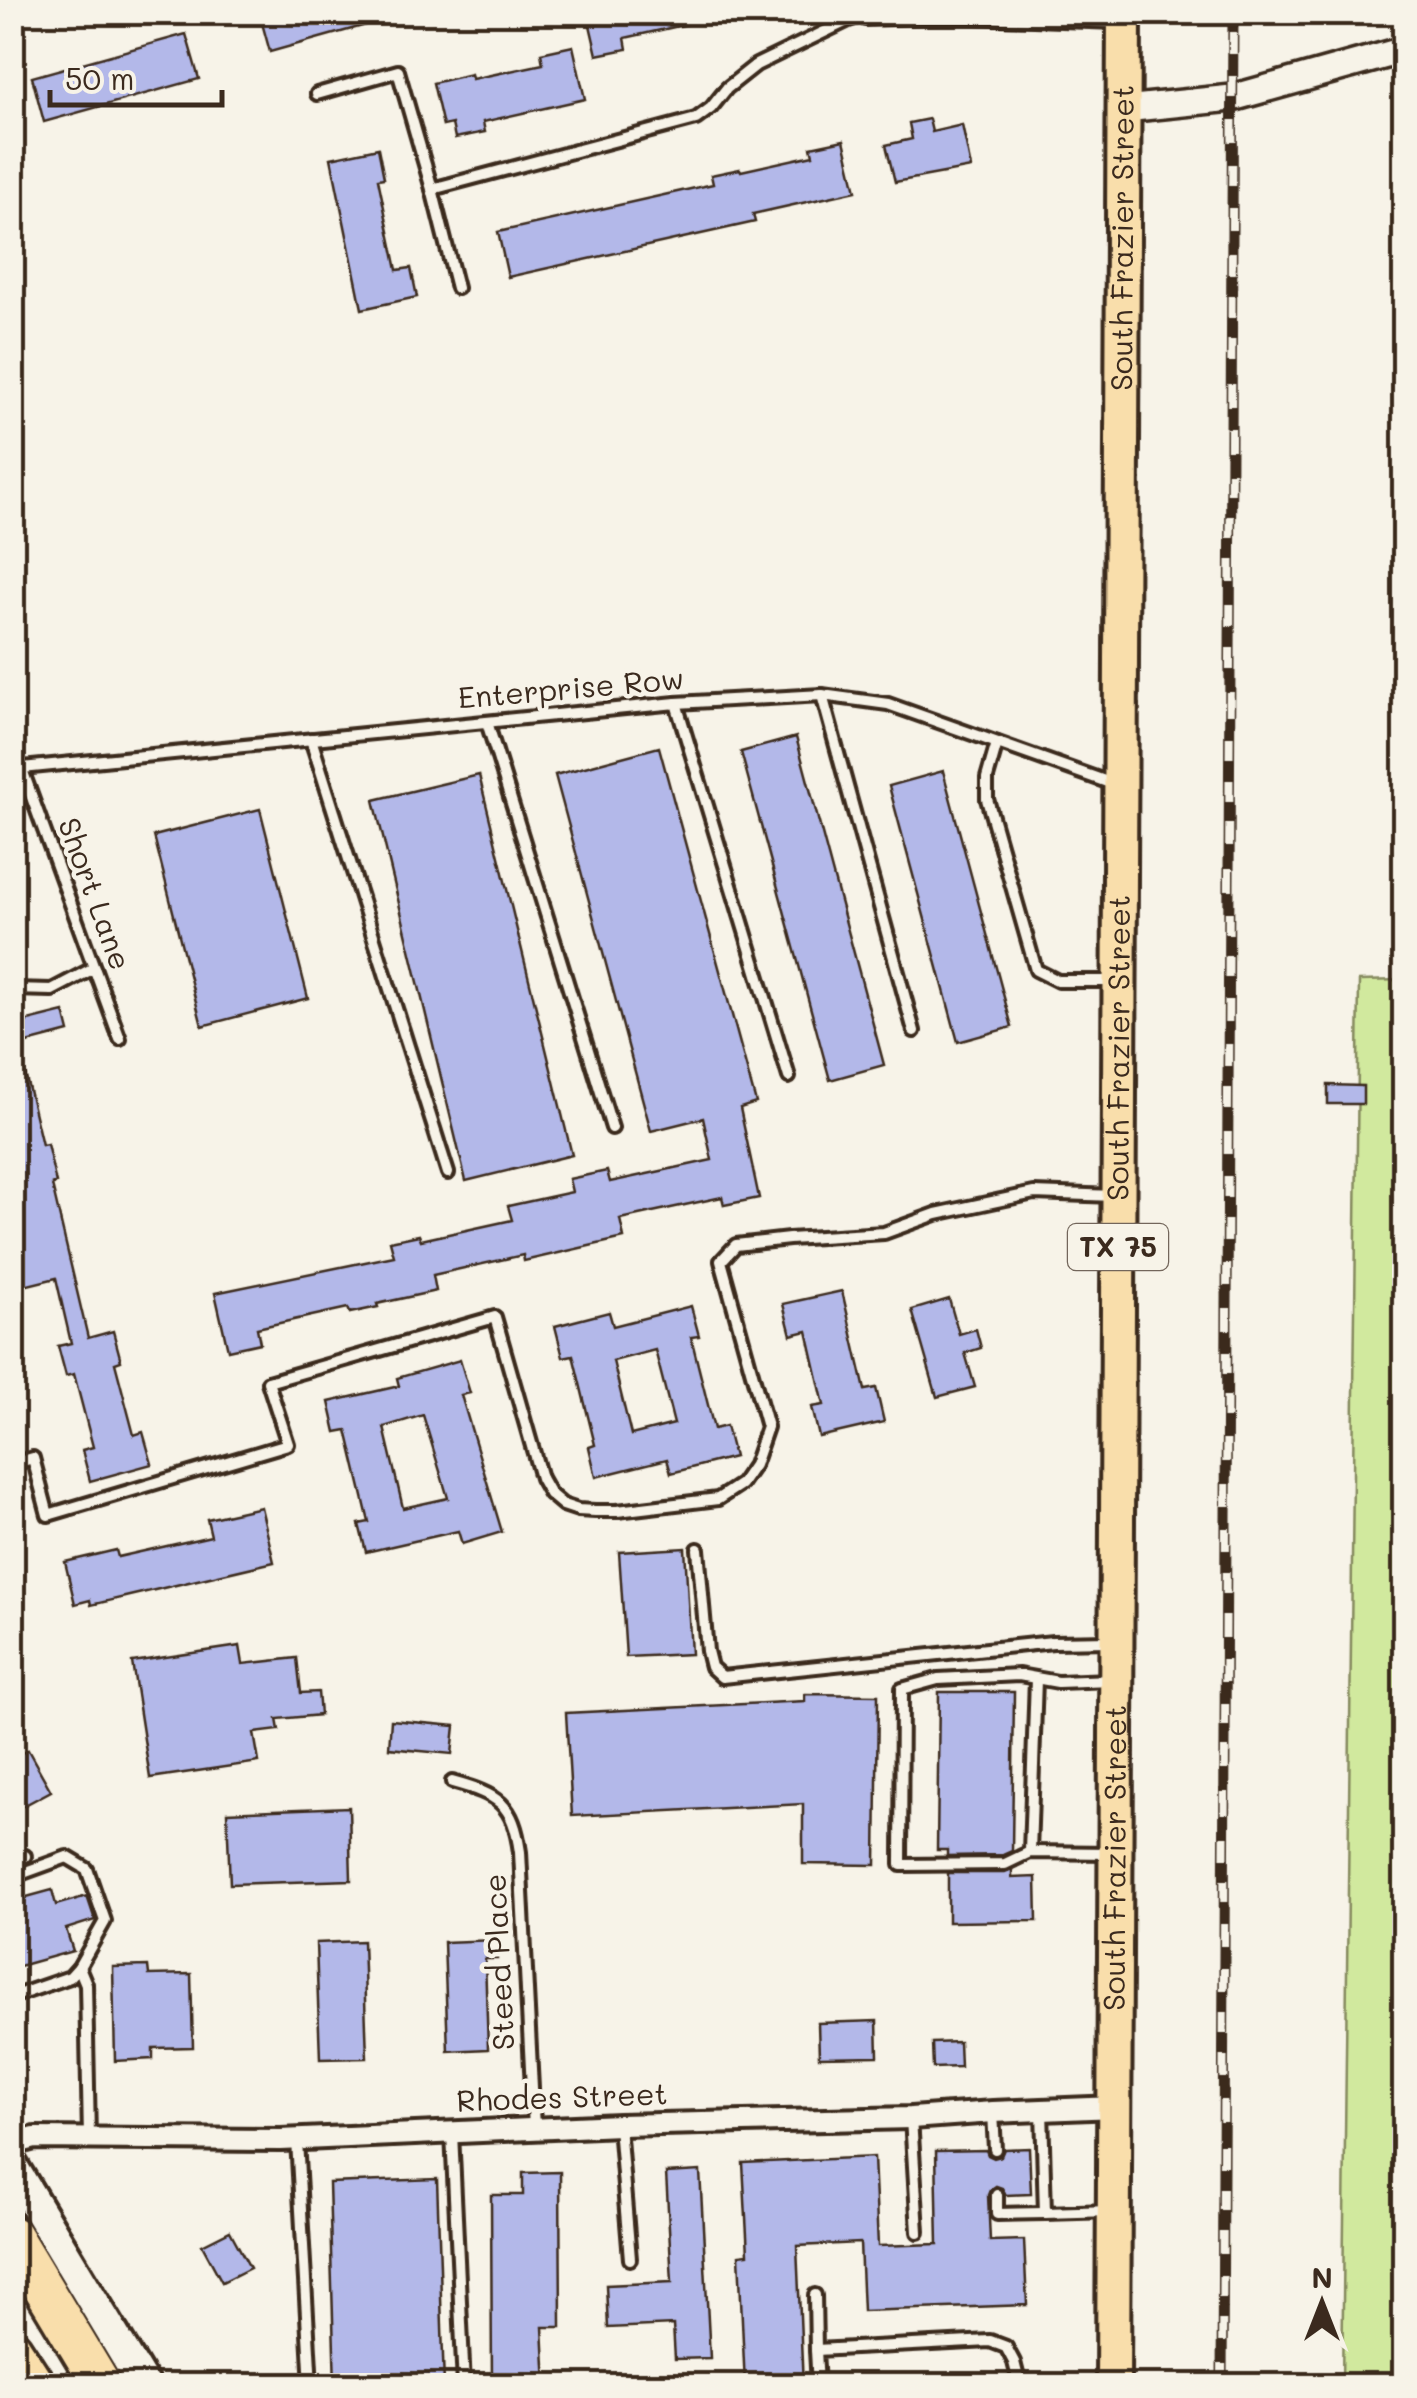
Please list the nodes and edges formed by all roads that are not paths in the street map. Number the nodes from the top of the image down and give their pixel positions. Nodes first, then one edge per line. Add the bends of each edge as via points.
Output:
1 (874, 12) edge
2 (1124, 18) edge
3 (848, 20) junction
4 (1404, 50) edge
5 (317, 94) dead end
6 (1124, 109) junction
7 (432, 189) junction
8 (458, 288) dead end
9 (822, 695) junction
10 (676, 703) junction
11 (487, 722) junction
12 (311, 739) junction
13 (997, 743) junction
14 (17, 768) edge
15 (1121, 787) junction
16 (94, 968) junction
17 (1120, 982) junction
18 (12, 989) edge
19 (914, 1030) dead end
20 (120, 1039) dead end
21 (789, 1076) dead end
22 (612, 1128) dead end
23 (448, 1173) dead end
24 (1118, 1196) junction
25 (12, 1464) edge
26 (698, 1549) dead end
27 (1116, 1641) junction
28 (1036, 1678) junction
29 (1116, 1680) junction
30 (452, 1782) dead end
31 (1030, 1852) junction
32 (1115, 1853) junction
33 (12, 1877) edge
34 (79, 1967) junction
35 (12, 1997) edge
36 (1115, 2107) junction
37 (1042, 2109) junction
38 (993, 2112) junction
39 (911, 2118) junction
40 (620, 2125) junction
41 (534, 2129) junction
42 (452, 2132) junction
43 (89, 2138) junction
44 (297, 2139) junction
45 (12, 2144) edge
46 (994, 2150) dead end
47 (12, 2166) edge
48 (996, 2196) dead end
49 (1113, 2211) junction
50 (1045, 2213) junction
51 (918, 2232) dead end
52 (12, 2236) edge
53 (630, 2259) dead end
54 (815, 2295) dead end
55 (12, 2349) edge
56 (816, 2350) junction
57 (36, 2386) edge
58 (102, 2386) edge
59 (144, 2386) edge
60 (312, 2386) edge
61 (464, 2386) edge
62 (818, 2386) edge
63 (1020, 2386) edge
64 (1113, 2386) edge

1 - 3 lane
2 - 3 lane
2 - 6 main road, South Frazier Street / TX 75
3 - 7 lane via 756,65 696,119
4 - 6 street via 1232,98
5 - 7 lane via 398,71
6 - 15 main road, South Frazier Street / TX 75
7 - 8 lane
9 - 10 lane, Enterprise Row
9 - 13 lane, Enterprise Row via 888,704
9 - 19 lane
10 - 11 lane, Enterprise Row
10 - 21 lane
11 - 12 lane, Enterprise Row
11 - 22 lane
12 - 14 lane, Enterprise Row
12 - 23 lane
13 - 15 lane, Enterprise Row
13 - 17 lane via 987,800 1036,970 1058,982
14 - 16 lane, Short Lane
15 - 17 main road, South Frazier Street / TX 75
16 - 18 lane via 52,990
16 - 20 lane, Short Lane
17 - 24 main road, South Frazier Street / TX 75
24 - 25 lane via 1034,1192 884,1233 736,1245 721,1261 767,1427 742,1484 718,1499 617,1511 563,1505 541,1478 495,1317 268,1382 288,1444 48,1515 33,1458
24 - 27 main road, South Frazier Street / TX 75
26 - 27 lane via 710,1667 722,1677
27 - 29 main road, South Frazier Street / TX 75
28 - 29 lane
28 - 31 lane
28 - 31 lane via 938,1679 902,1689 901,1865 1004,1864
29 - 32 main road, South Frazier Street / TX 75
30 - 41 lane, Steed Place via 505,1806 516,1825
31 - 32 lane
32 - 36 main road, South Frazier Street / TX 75
33 - 34 lane via 67,1858 87,1868 105,1922
34 - 35 lane via 70,1977
34 - 43 lane via 86,1984
36 - 37 street, Rhodes Street
36 - 49 main road, South Frazier Street / TX 75
37 - 38 street, Rhodes Street
37 - 50 lane
38 - 39 street, Rhodes Street
38 - 46 lane
39 - 40 street, Rhodes Street
39 - 51 lane
40 - 41 street, Rhodes Street
40 - 53 lane
41 - 42 street, Rhodes Street
42 - 44 street, Rhodes Street
42 - 61 lane
43 - 44 street, Rhodes Street
43 - 45 street, Rhodes Street
44 - 60 lane
47 - 59 main road
48 - 50 lane via 997,2214
49 - 50 lane
49 - 64 main road, South Frazier Street / TX 75
52 - 58 highway
54 - 56 lane
55 - 57 highway
56 - 62 lane
56 - 63 lane via 990,2342 1006,2347

